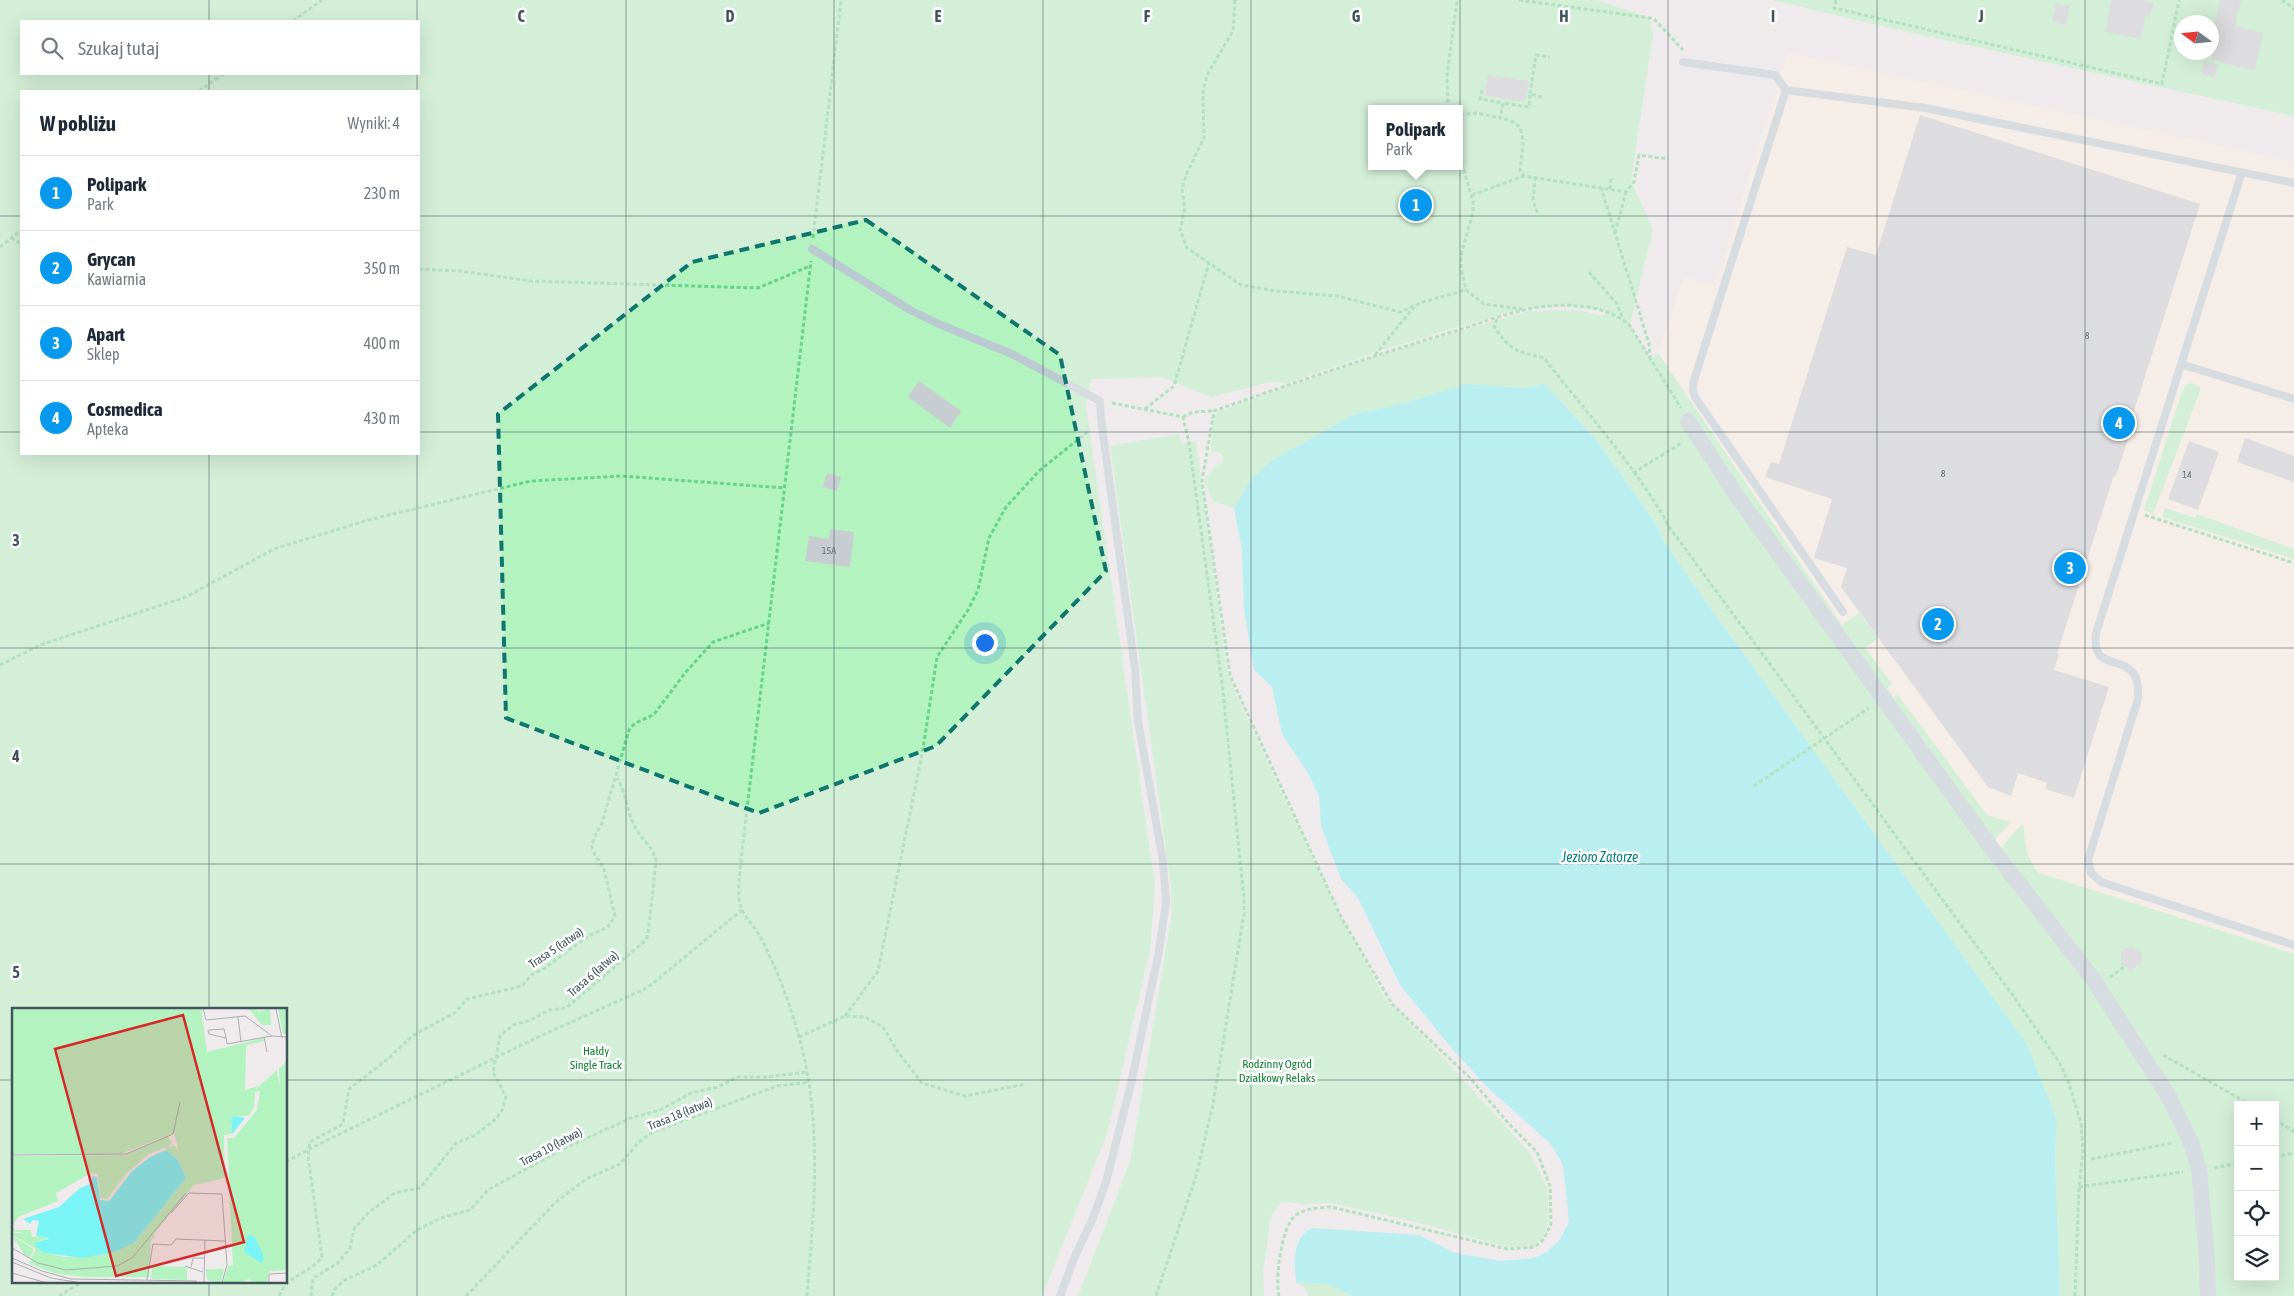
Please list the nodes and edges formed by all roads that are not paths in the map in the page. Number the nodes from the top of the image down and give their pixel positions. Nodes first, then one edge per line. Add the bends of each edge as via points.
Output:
1 (1683, 62) road end
2 (1786, 90) junction
3 (2242, 172) junction
4 (2294, 183) edge
5 (812, 249) road end
6 (2181, 364) junction
7 (2294, 399) edge
8 (1688, 421) road end
9 (1843, 612) dead end
10 (2294, 945) edge
11 (1060, 1296) edge
12 (2208, 1296) edge

1 - 2 lane via 1775,74
2 - 3 lane via 1925,108
2 - 9 lane via 1693,390
3 - 4 lane
3 - 6 lane
5 - 11 lane via 910,310 1012,354 1100,400 1135,669 1138,721 1163,861 1166,902 1159,951 1121,1126 1096,1209
6 - 7 lane
6 - 10 lane via 2096,634 2094,646 2100,657 2132,672 2136,678 2138,699 2088,860 2091,873 2101,882
8 - 12 street via 1734,492 1992,849 2093,979 2169,1097 2192,1145 2199,1170

